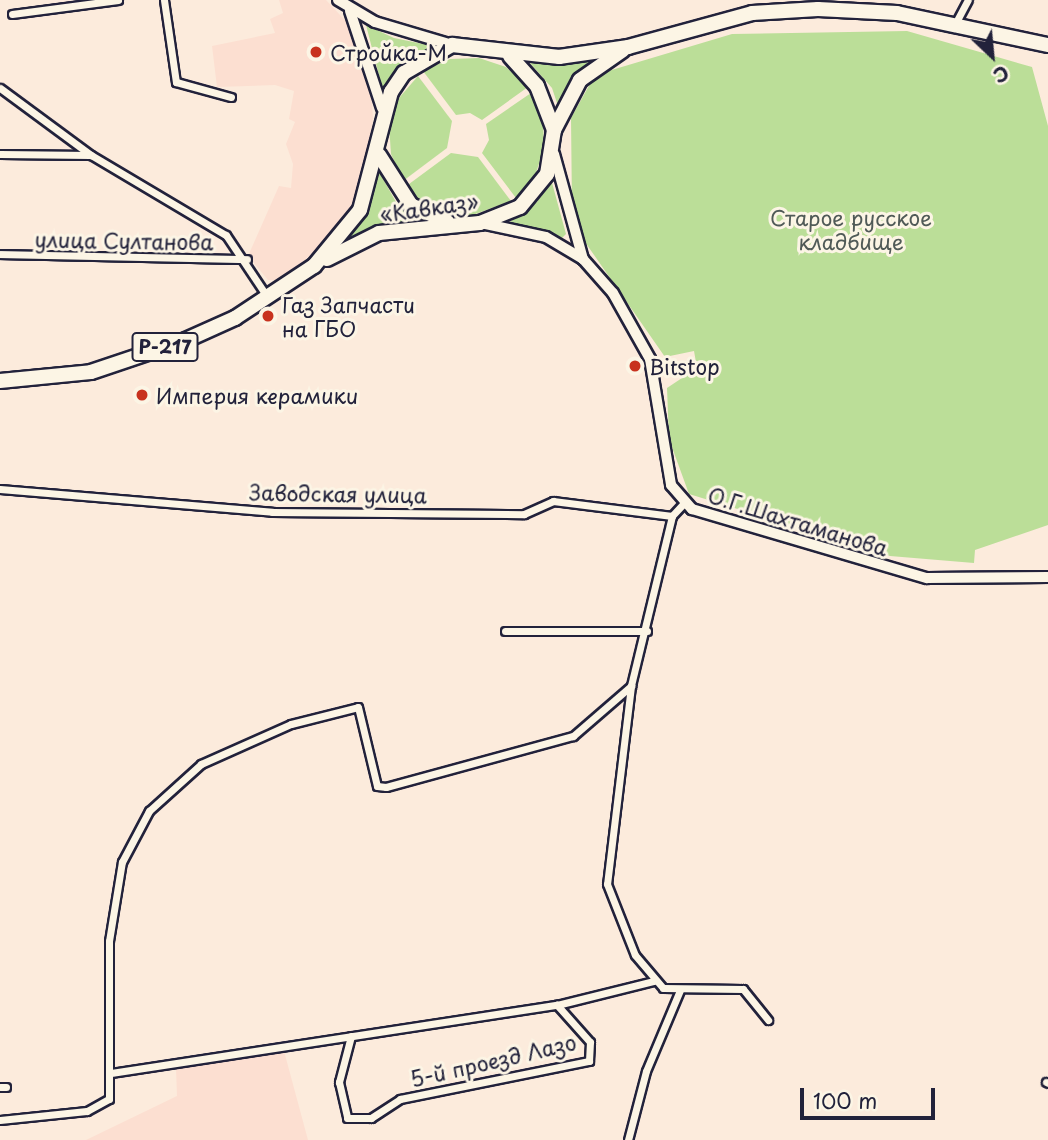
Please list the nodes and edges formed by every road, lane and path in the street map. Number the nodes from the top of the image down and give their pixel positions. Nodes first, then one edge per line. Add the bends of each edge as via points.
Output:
1 (118, 0) edge
2 (164, 0) edge
3 (338, 0) edge
4 (968, 0) edge
5 (350, 11) junction
6 (12, 14) dead end
7 (955, 24) junction
8 (452, 45) junction
9 (1048, 45) edge
10 (628, 47) junction
11 (510, 56) junction
12 (0, 88) edge
13 (231, 97) dead end
14 (382, 108) junction
15 (554, 130) junction
16 (0, 154) edge
17 (554, 154) junction
18 (90, 155) junction
19 (379, 155) junction
20 (449, 222) junction
21 (480, 223) junction
22 (0, 254) edge
23 (248, 260) junction
24 (583, 260) junction
25 (314, 266) junction
26 (269, 298) junction
27 (0, 381) edge
28 (0, 489) edge
29 (684, 503) junction
30 (672, 516) junction
31 (1048, 577) edge
32 (505, 631) dead end
33 (647, 632) junction
34 (631, 686) junction
35 (654, 981) junction
36 (680, 990) junction
37 (557, 1004) junction
38 (768, 1020) dead end
39 (351, 1036) junction
40 (110, 1073) junction
41 (0, 1120) edge
42 (628, 1140) edge

1 - 6 street
2 - 13 street via 176,82
3 - 5 main road
4 - 7 street
5 - 8 main road, Р-217 via 413,37
5 - 14 main road, Р-217
7 - 9 highway, Р-217
7 - 10 highway, Р-217 via 845,10 752,13
8 - 11 highway, Р-217
8 - 14 highway, Р-217 via 404,74
10 - 11 highway, Р-217 via 559,58
10 - 15 highway, «Кавказ» / Р-217 via 580,80
11 - 15 highway, Р-217 via 537,86
12 - 18 street
14 - 19 highway, Р-217
15 - 17 highway, «Кавказ» / Р-217
16 - 18 street
17 - 21 highway, «Кавказ» / Р-217 via 535,192 501,217
17 - 24 main road, Р-217
18 - 23 street via 226,235
19 - 20 highway, Р-217 via 411,205
19 - 25 highway, Р-217 via 352,224
20 - 21 highway, «Кавказ» / Р-217
20 - 25 highway, «Кавказ» / Р-217 via 379,233
21 - 24 main road, Р-217 via 547,237
22 - 23 street, улица Султанова
23 - 26 street
24 - 29 main road, О.Г.Шахтаманова via 635,324 650,359 660,446
25 - 26 highway, Р-217
26 - 27 highway, Р-217 via 186,340 91,372
28 - 30 street, Заводская улица via 272,512 524,514 553,501
29 - 30 street
29 - 31 main road, О.Г.Шахтаманова via 927,578
30 - 33 street
32 - 33 street
33 - 34 street
34 - 35 street via 607,884 635,955
34 - 40 street via 573,736 377,786 358,707 291,724 201,764 133,833 116,886 109,941
35 - 36 street
35 - 37 street
36 - 38 street via 743,989
36 - 42 street via 646,1071
37 - 39 street
37 - 39 street, 5-й проезд Лазо via 590,1042 589,1061 400,1099 370,1118 347,1118 339,1082
39 - 40 street
40 - 41 street via 107,1102 72,1113

